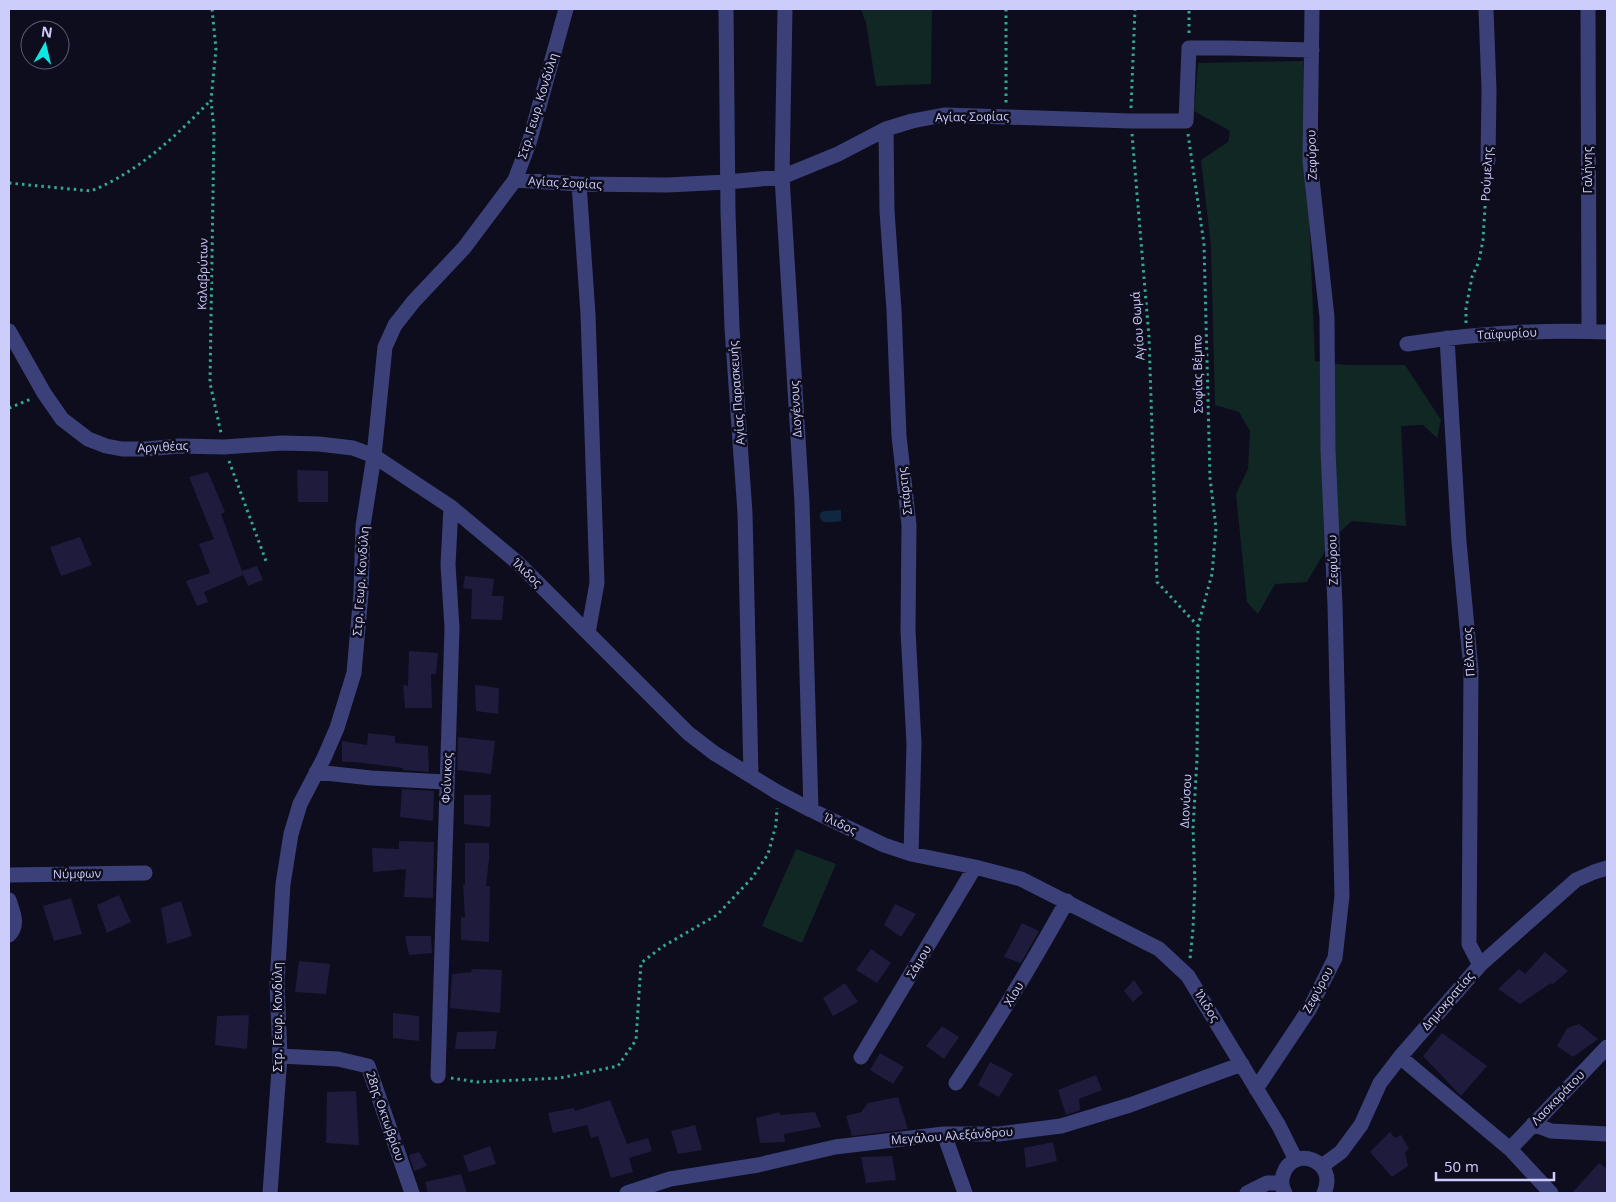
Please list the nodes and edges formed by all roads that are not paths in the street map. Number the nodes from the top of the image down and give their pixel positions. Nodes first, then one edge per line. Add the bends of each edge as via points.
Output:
1 (566, 9) edge
2 (726, 9) edge
3 (785, 9) edge
4 (1312, 9) edge
5 (1486, 9) edge
6 (1588, 9) edge
7 (1312, 50) junction
8 (886, 129) junction
9 (1488, 161) road end
10 (782, 176) junction
11 (515, 180) junction
12 (727, 182) junction
13 (579, 184) junction
14 (9, 330) edge
15 (1589, 331) junction
16 (1607, 332) edge
17 (1447, 338) junction
18 (1408, 344) dead end
19 (374, 456) junction
20 (450, 507) junction
21 (588, 633) junction
22 (316, 772) junction
23 (752, 776) junction
24 (446, 782) junction
25 (811, 810) junction
26 (911, 854) junction
27 (975, 867) junction
28 (1607, 868) edge
29 (145, 873) dead end
30 (9, 875) edge
31 (9, 900) edge
32 (1067, 901) junction
33 (9, 936) edge
34 (1480, 965) junction
35 (1607, 1047) edge
36 (280, 1056) junction
37 (861, 1057) dead end
38 (1400, 1057) junction
39 (1242, 1064) junction
40 (438, 1076) road end
41 (956, 1083) dead end
42 (1256, 1088) junction
43 (1533, 1124) junction
44 (944, 1134) junction
45 (1607, 1134) edge
46 (1510, 1149) junction
47 (1296, 1160) junction
48 (1322, 1166) junction
49 (1283, 1188) edge
50 (270, 1193) edge
51 (412, 1193) edge
52 (627, 1193) edge
53 (966, 1193) edge
54 (1247, 1193) edge
55 (1324, 1193) edge
56 (1551, 1193) edge

1 - 11 street, Στρ. Γεωρ. Κονδύλη via 529,143
2 - 12 street, Αγίας Παρασκευής
3 - 10 street, Διογένους
4 - 7 street, Ζεφύρου
5 - 9 street, Ρούμελης
6 - 15 street, Γαλήνης
7 - 8 street, Αγίας Σοφίας via 1188,48 1186,121 944,115
7 - 42 street, Ζεφύρου via 1310,161 1326,317 1342,896 1335,958 1310,1008
8 - 10 street, Αγίας Σοφίας via 838,154
8 - 26 street, Σπάρτης via 898,436 909,525 908,630 914,744
10 - 12 street, Αγίας Σοφίας
10 - 25 street, Διογένους via 802,503
11 - 13 street, Αγίας Σοφίας
11 - 19 street, Στρ. Γεωρ. Κονδύλη via 464,248 395,325 385,347
12 - 13 street, Αγίας Σοφίας
12 - 23 street, Αγίας Παρασκευής via 732,328 745,513
13 - 21 street via 588,314 598,583
14 - 19 street, Αργιθέας via 62,419 88,439 106,446 146,449 320,444 353,448
15 - 16 street, Ταϊφυρίου
15 - 17 street, Ταϊφυρίου
17 - 18 street, Ταϊφυρίου
17 - 34 street, Πέλοπος via 1459,542 1471,670 1469,944
19 - 20 street, Ίλιδος
19 - 22 street, Στρ. Γεωρ. Κονδύλη via 363,526 354,673 337,728
20 - 21 street, Ίλιδος via 518,563
20 - 24 street, Φοίνικος via 448,565 452,628
21 - 23 street, Ίλιδος via 688,733
22 - 24 street
22 - 36 street, Στρ. Γεωρ. Κονδύλη via 300,804 291,834 283,884 277,983
23 - 25 street, Ίλιδος
24 - 40 street, Φοίνικος
25 - 26 street, Ίλιδος via 884,845
26 - 27 street, Ίλιδος
27 - 32 street, Ίλιδος via 1021,879
27 - 37 street, Σάμου
28 - 34 street, Δημοκρατίας via 1576,880
29 - 30 street, Νύμφων
31 - 33 street via 15,919 14,930
32 - 39 street, Ίλιδος via 1159,949 1188,976
32 - 41 street, Χίου via 1006,1008
34 - 38 street, Δημοκρατίας
35 - 43 street, Λασκαράτου
36 - 50 street, Στρ. Γεωρ. Κονδύλη
36 - 51 street, 28ης Οκτωβρίου via 338,1059 368,1066
38 - 46 street
38 - 48 street, Δημοκρατίας via 1380,1084 1361,1125 1341,1152
39 - 42 street, Ίλιδος
39 - 44 street, Μεγάλου Αλεξάνδρου via 1130,1105 1060,1126 999,1134
42 - 47 street, Ίλιδος
43 - 45 street via 1551,1132
43 - 46 street, Λασκαράτου
44 - 52 street, Μεγάλου Αλεξάνδρου via 835,1147 758,1165 670,1179
44 - 53 street
46 - 56 street
47 - 48 street via 1310,1159
47 - 49 street via 1285,1169
48 - 55 street via 1328,1180
49 - 54 street via 1267,1184

